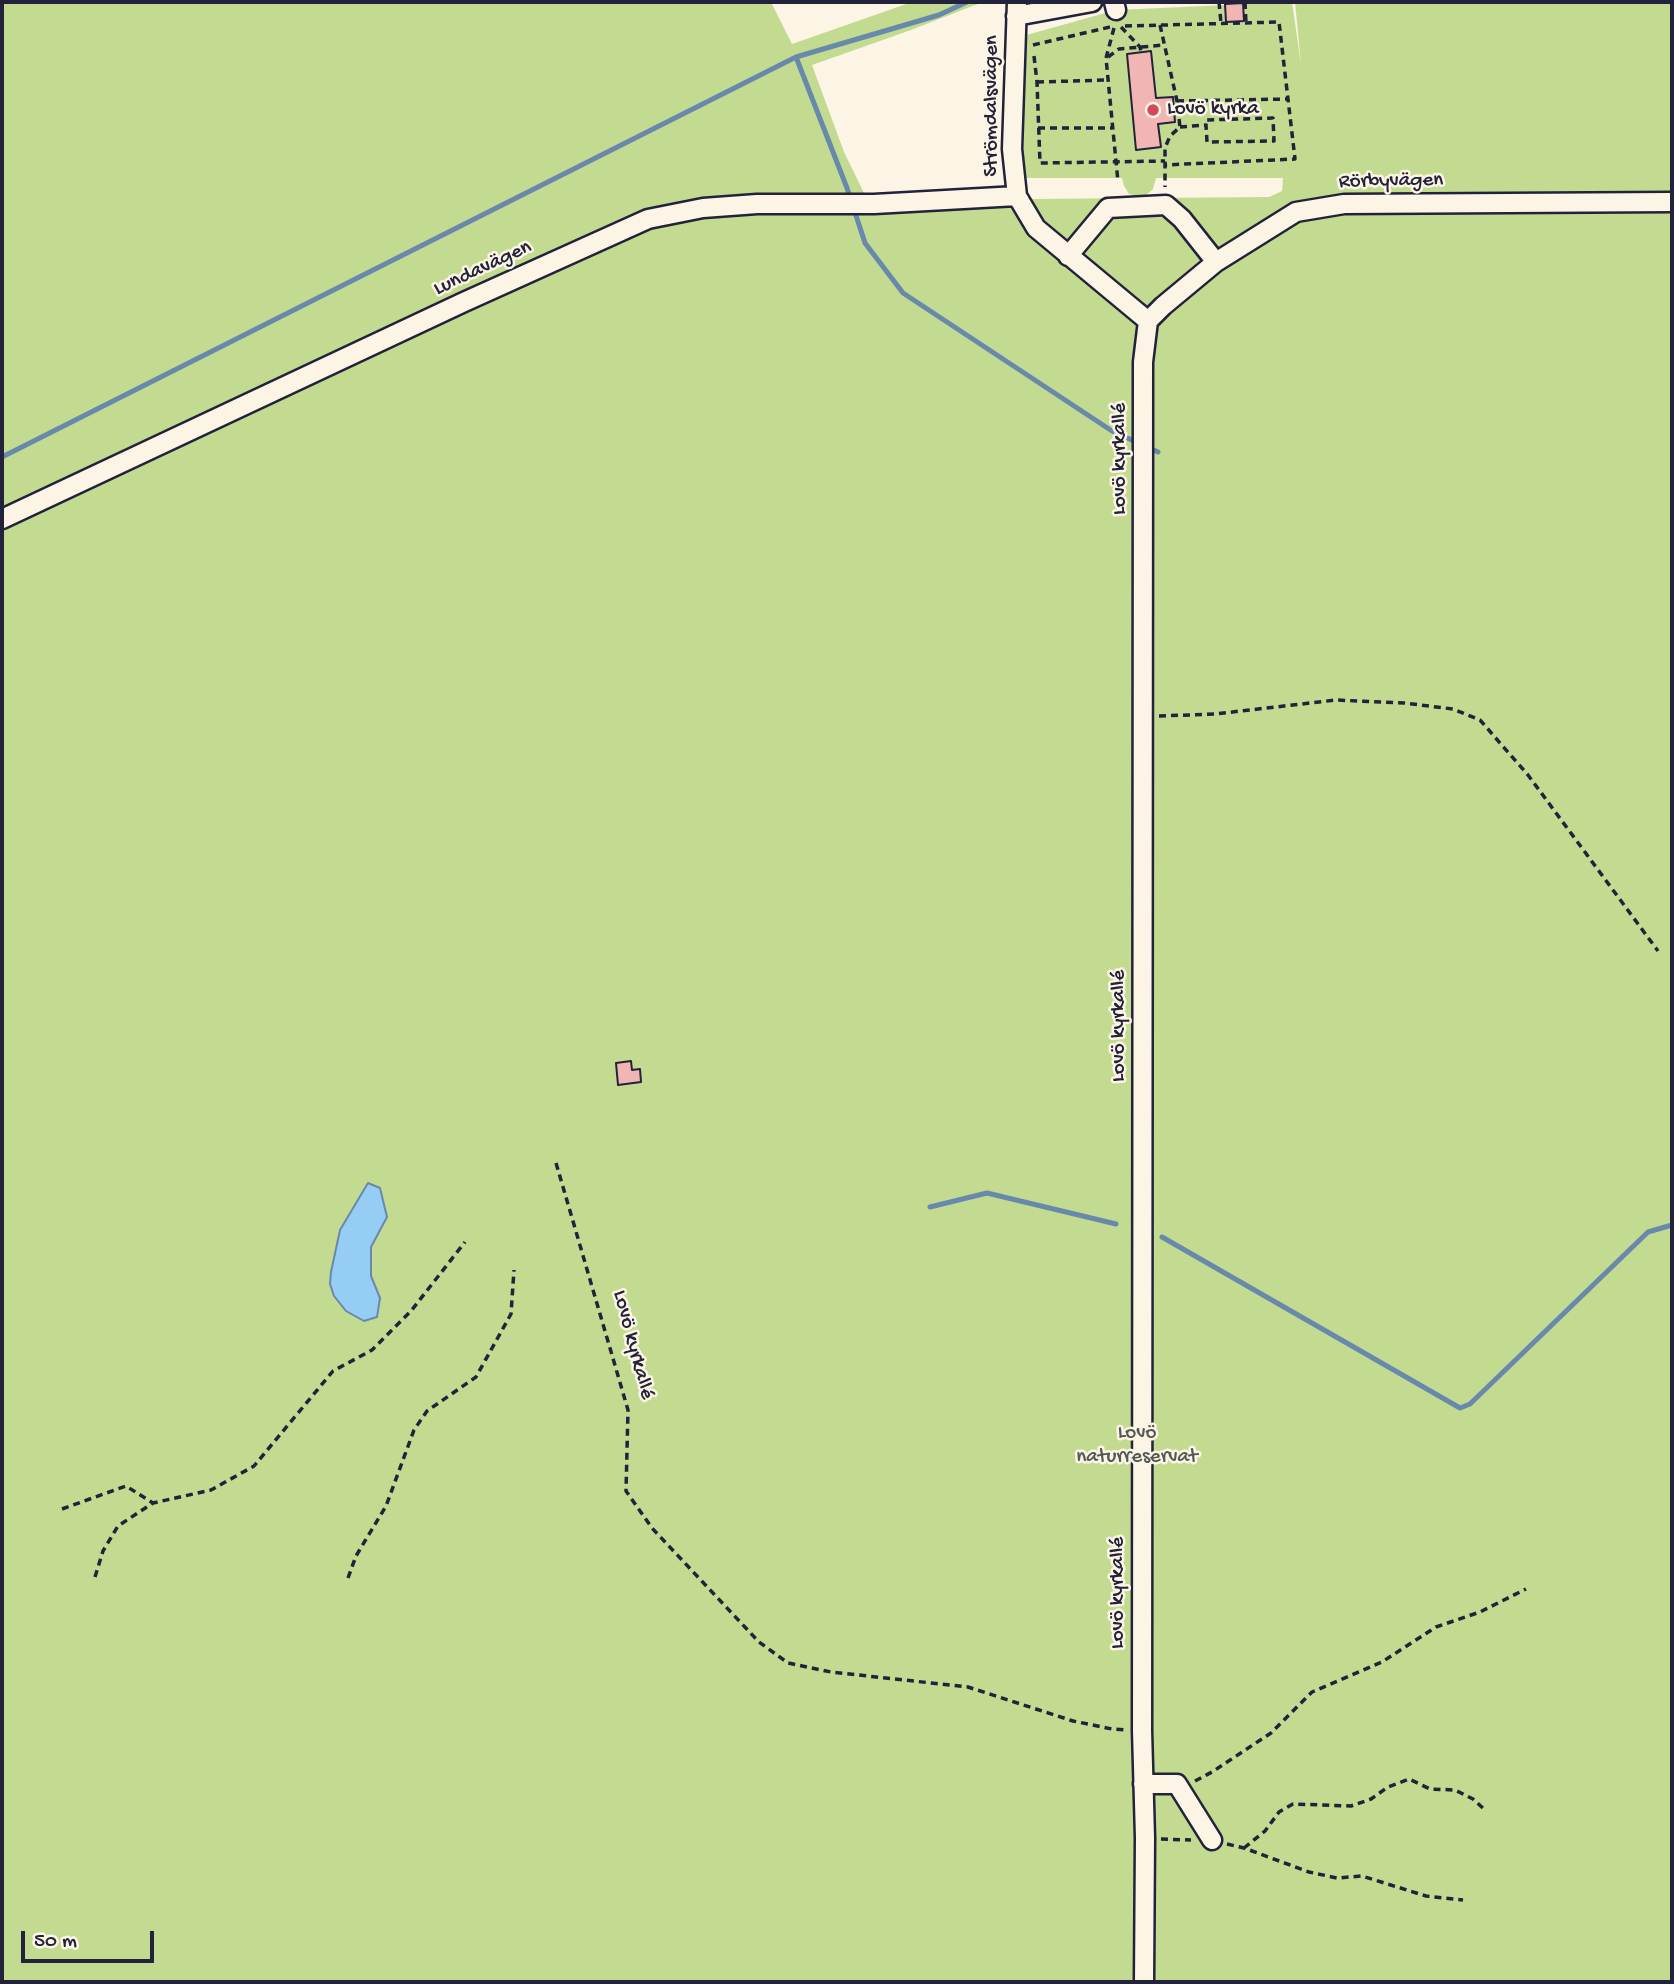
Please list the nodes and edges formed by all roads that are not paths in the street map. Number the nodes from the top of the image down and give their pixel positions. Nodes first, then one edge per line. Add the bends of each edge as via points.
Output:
1 (1092, 2) edge
2 (1016, 9) edge
3 (1017, 196) junction
4 (1672, 202) edge
5 (1068, 256) junction
6 (1216, 262) junction
7 (1148, 321) junction
8 (2, 520) edge
9 (1143, 1784) junction
10 (1212, 1840) road end
11 (1144, 1982) edge

1 - 2 street
2 - 3 street, Strömdalsvägen via 1012,149
3 - 5 street, Strömdalsvägen via 1036,228
3 - 8 street, Lundavägen via 874,204 757,204 648,219
4 - 6 street, Rörbyvägen via 1344,204 1296,212
5 - 6 street via 1108,208 1166,205
5 - 7 street, Strömdalsvägen
6 - 7 street, Rörbyvägen
7 - 9 street, Lovö kyrkallé via 1143,362
9 - 10 street via 1177,1784
9 - 11 street, Lovö kyrkallé

